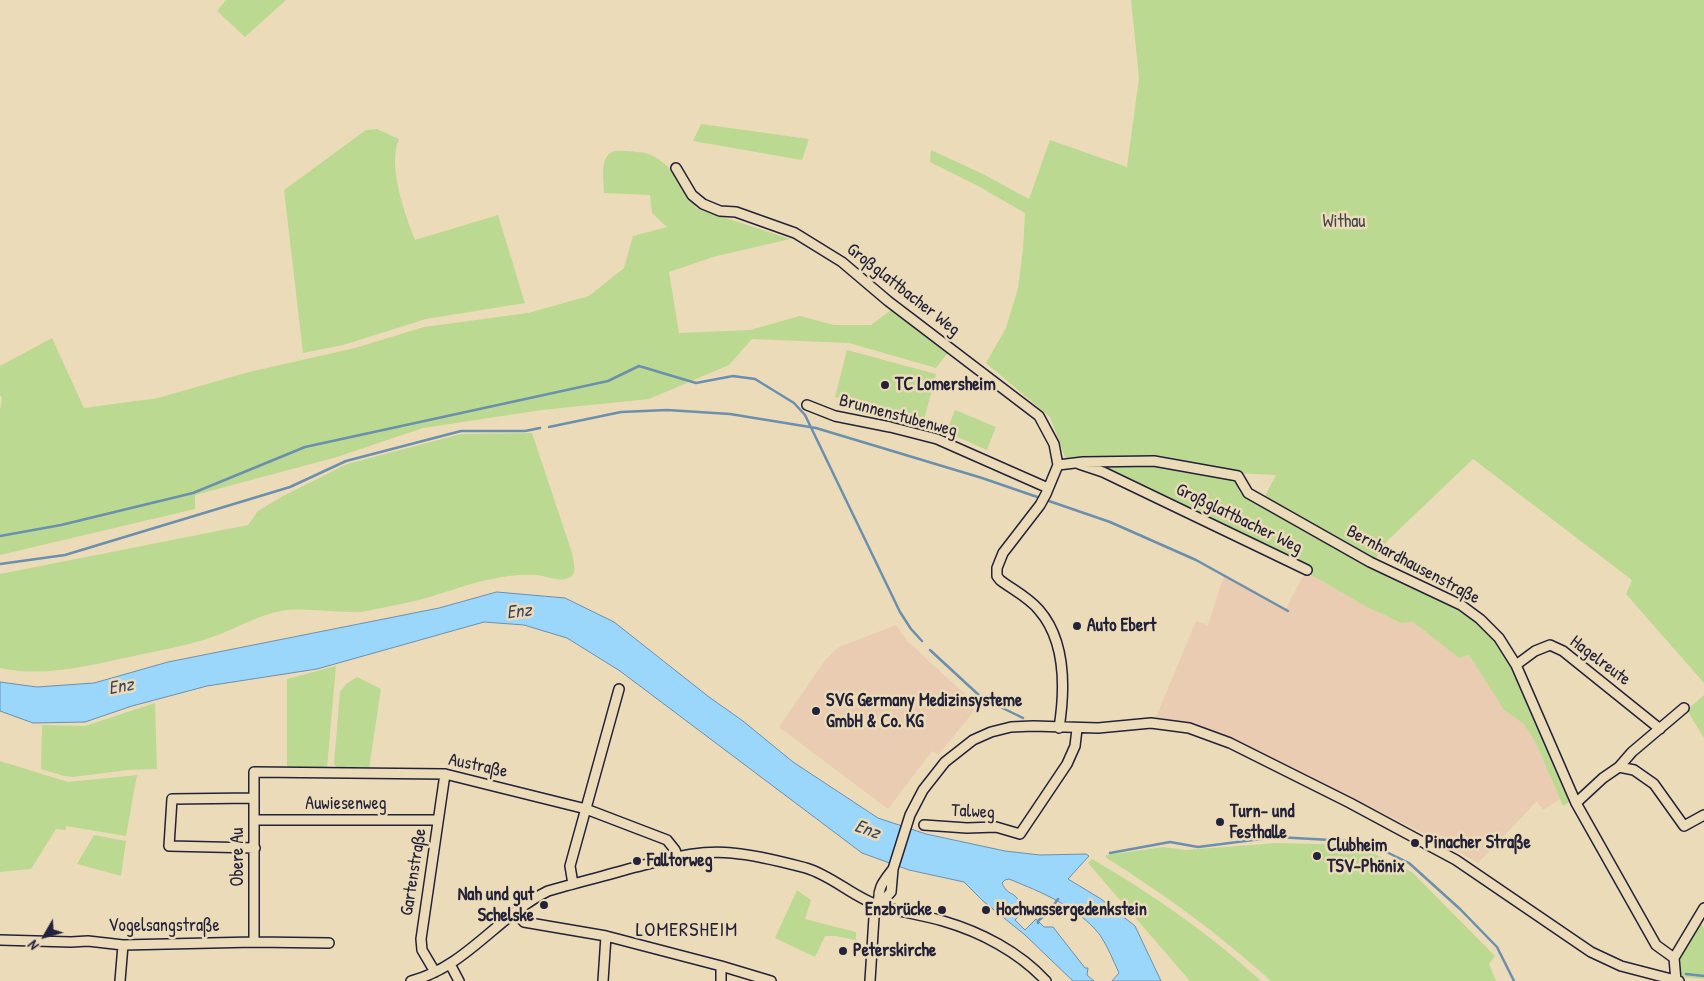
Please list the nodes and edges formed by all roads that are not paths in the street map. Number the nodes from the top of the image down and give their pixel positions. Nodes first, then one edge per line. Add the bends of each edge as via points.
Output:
1 (676, 168) dead end
2 (807, 405) dead end
3 (1075, 463) junction
4 (1058, 465) junction
5 (1047, 491) junction
6 (1307, 570) dead end
7 (1516, 665) junction
8 (619, 689) dead end
9 (1684, 708) dead end
10 (1059, 728) junction
11 (1077, 729) junction
12 (1660, 729) junction
13 (1619, 767) junction
14 (254, 772) joint
15 (445, 774) junction
16 (254, 798) junction
17 (1576, 803) junction
18 (586, 809) junction
19 (1704, 815) edge
20 (255, 820) junction
21 (438, 820) junction
22 (924, 825) dead end
23 (255, 848) junction
24 (677, 856) junction
25 (573, 884) junction
26 (879, 906) junction
27 (1704, 908) edge
28 (515, 912) junction
29 (606, 936) junction
30 (0, 940) edge
31 (254, 942) junction
32 (329, 943) dead end
33 (123, 945) junction
34 (1674, 958) junction
35 (450, 964) junction
36 (721, 966) junction
37 (435, 972) junction
38 (120, 981) edge
39 (411, 981) edge
40 (459, 981) edge
41 (603, 981) edge
42 (721, 981) edge
43 (771, 981) edge
44 (870, 981) edge
45 (1046, 981) edge
46 (1678, 981) edge

1 - 4 street, Großglattbacher Weg via 692,195 703,204 795,233 842,262 1039,416 1054,444
2 - 5 street, Brunnenstubenweg via 835,416 937,440 1035,482
3 - 4 street, Bernhardhausenstraße
3 - 6 street, Großglattbacher Weg via 1103,472
3 - 7 street, Bernhardhausenstraße via 1154,461 1238,476 1248,493 1306,527 1461,605 1499,638
4 - 5 street
5 - 10 street via 1003,553 997,576 1040,611 1054,637 1062,678
7 - 12 street, Hagelreute via 1534,651 1550,645 1557,648
7 - 17 street, Bernhardhausenstraße
8 - 18 street
9 - 12 street
10 - 11 street
10 - 26 street via 1011,727 992,732 973,740 945,762 932,776 910,815 889,881 891,892
11 - 22 street, Talweg via 1075,746 1067,764 1020,834 996,827
11 - 46 street via 1167,724 1224,740 1456,860 1591,952 1621,966
12 - 13 street
13 - 17 street
13 - 19 street via 1634,770 1654,784 1684,826
14 - 15 street, Austraße
14 - 16 street, Obere Au
15 - 18 street, Austraße
15 - 21 street, Gartenstraße
16 - 20 street, Obere Au
16 - 23 street via 172,799 169,846
17 - 34 street, Bernhardhausenstraße via 1656,945
18 - 24 street, Austraße via 667,840
18 - 25 street via 570,866
20 - 21 street, Auwiesenweg
20 - 23 street, Obere Au
21 - 37 street, Gartenstraße via 421,938 422,950
23 - 31 street, Obere Au
24 - 25 street
24 - 26 street via 732,852 808,869
25 - 28 street via 542,894
26 - 44 street via 872,933
26 - 45 street via 963,927 1031,966
27 - 34 street
28 - 29 street via 524,922
28 - 35 street
29 - 36 street
29 - 41 street
30 - 33 street, Vogelsangstraße via 88,941
31 - 32 street, Vogelsangstraße
31 - 33 street, Vogelsangstraße
33 - 38 street
34 - 46 street
35 - 37 street
35 - 40 street
36 - 42 street
36 - 43 street
37 - 39 street

